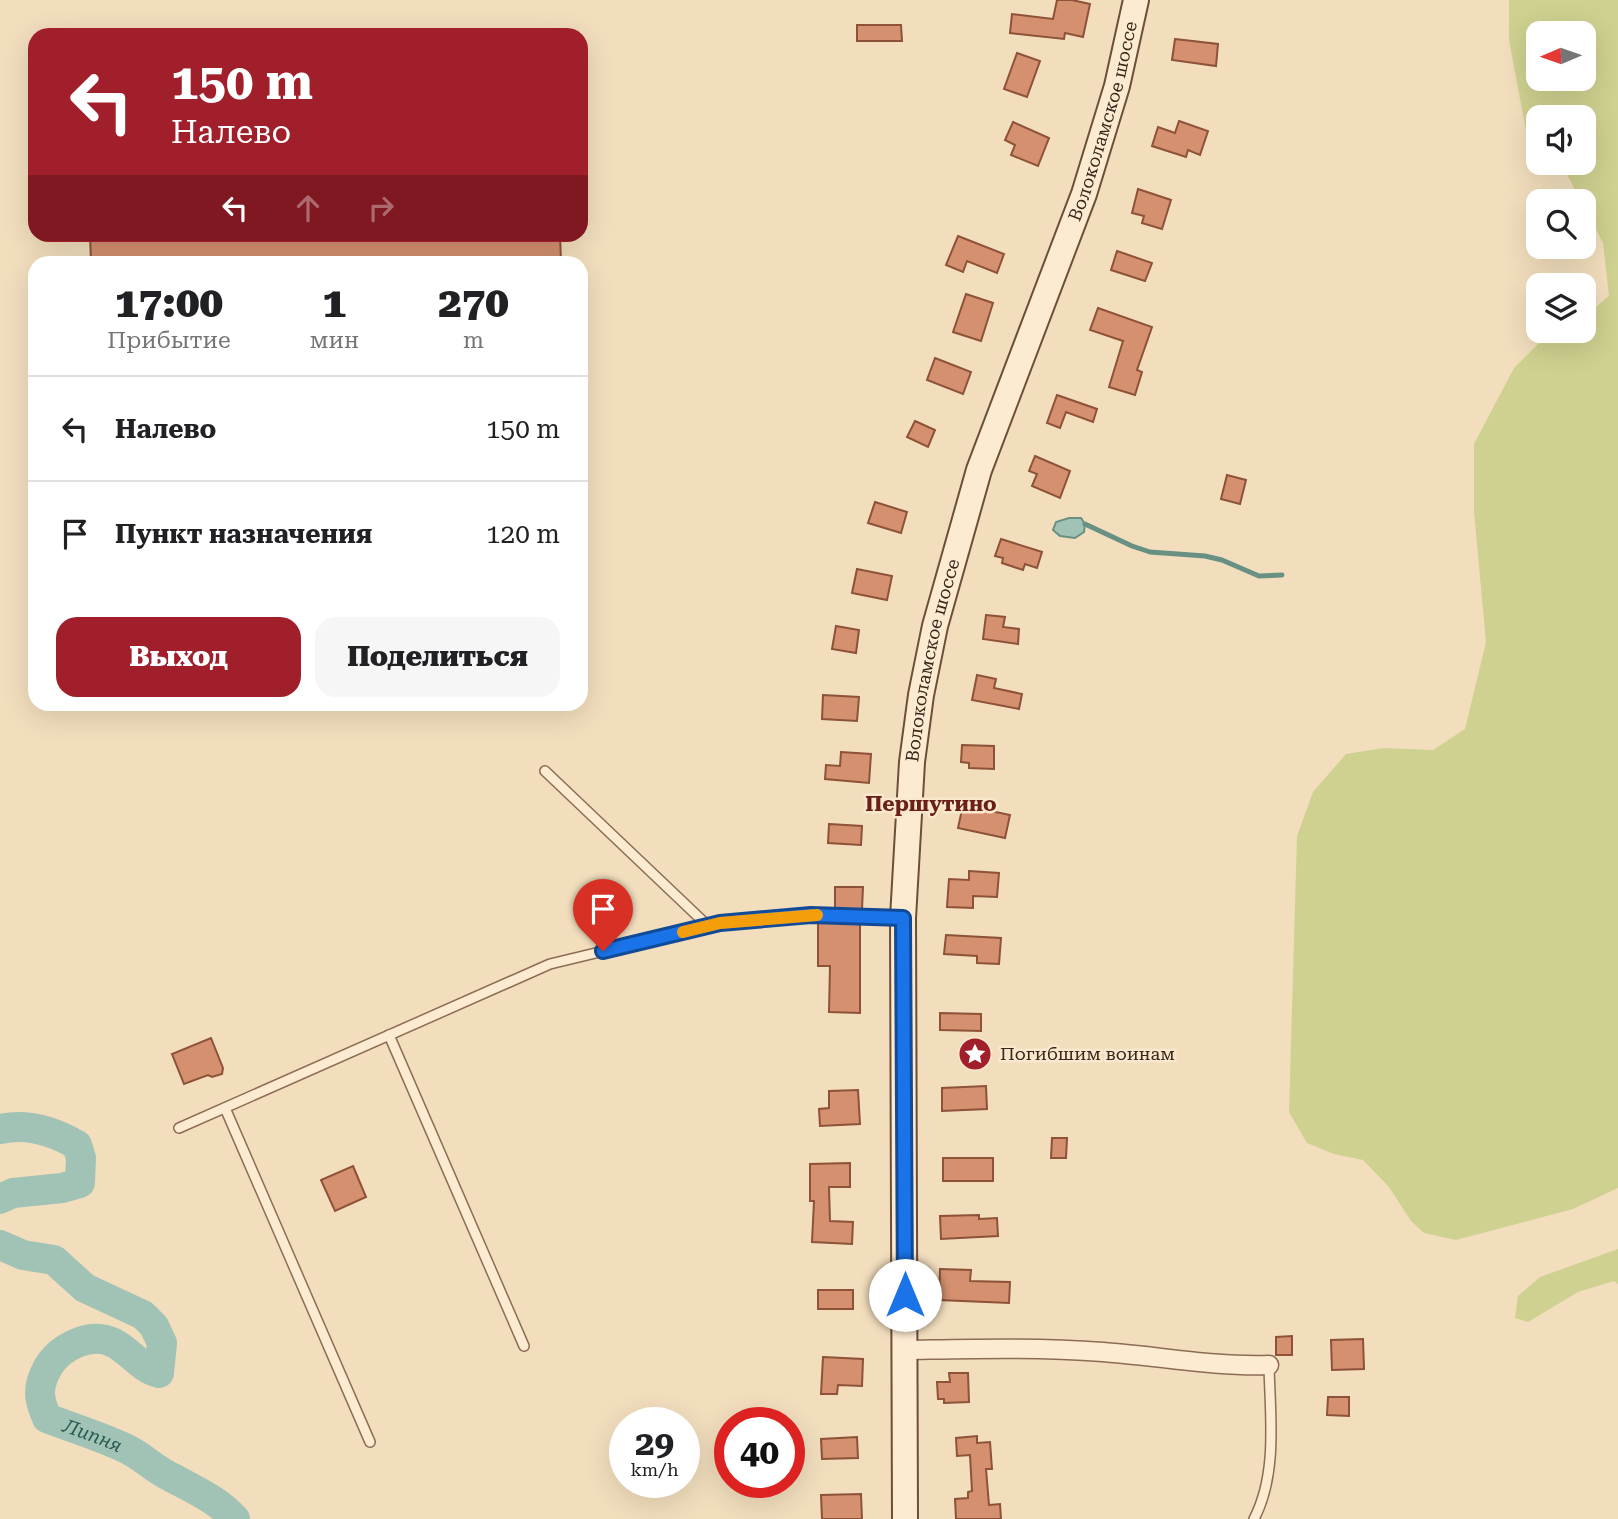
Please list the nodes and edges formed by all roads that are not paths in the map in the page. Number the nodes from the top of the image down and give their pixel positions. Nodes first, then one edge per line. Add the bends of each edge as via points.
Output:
1 (1136, 0) edge
2 (545, 771) dead end
3 (903, 918) junction
4 (708, 926) junction
5 (389, 1035) junction
6 (225, 1108) junction
7 (179, 1128) dead end
8 (524, 1346) dead end
9 (905, 1350) junction
10 (1269, 1365) joint
11 (370, 1441) dead end
12 (905, 1519) edge
13 (1254, 1519) edge

1 - 3 street, Волоколамское шоссе via 1117,86 1084,194 979,471 935,626 912,762
2 - 4 lane
3 - 4 lane via 811,915
3 - 9 street, Волоколамское шоссе
4 - 5 lane via 550,964
5 - 6 lane
5 - 8 lane
6 - 7 lane
6 - 11 lane
9 - 10 street via 1047,1349
9 - 12 street, Волоколамское шоссе
10 - 13 lane via 1270,1455 1266,1487

